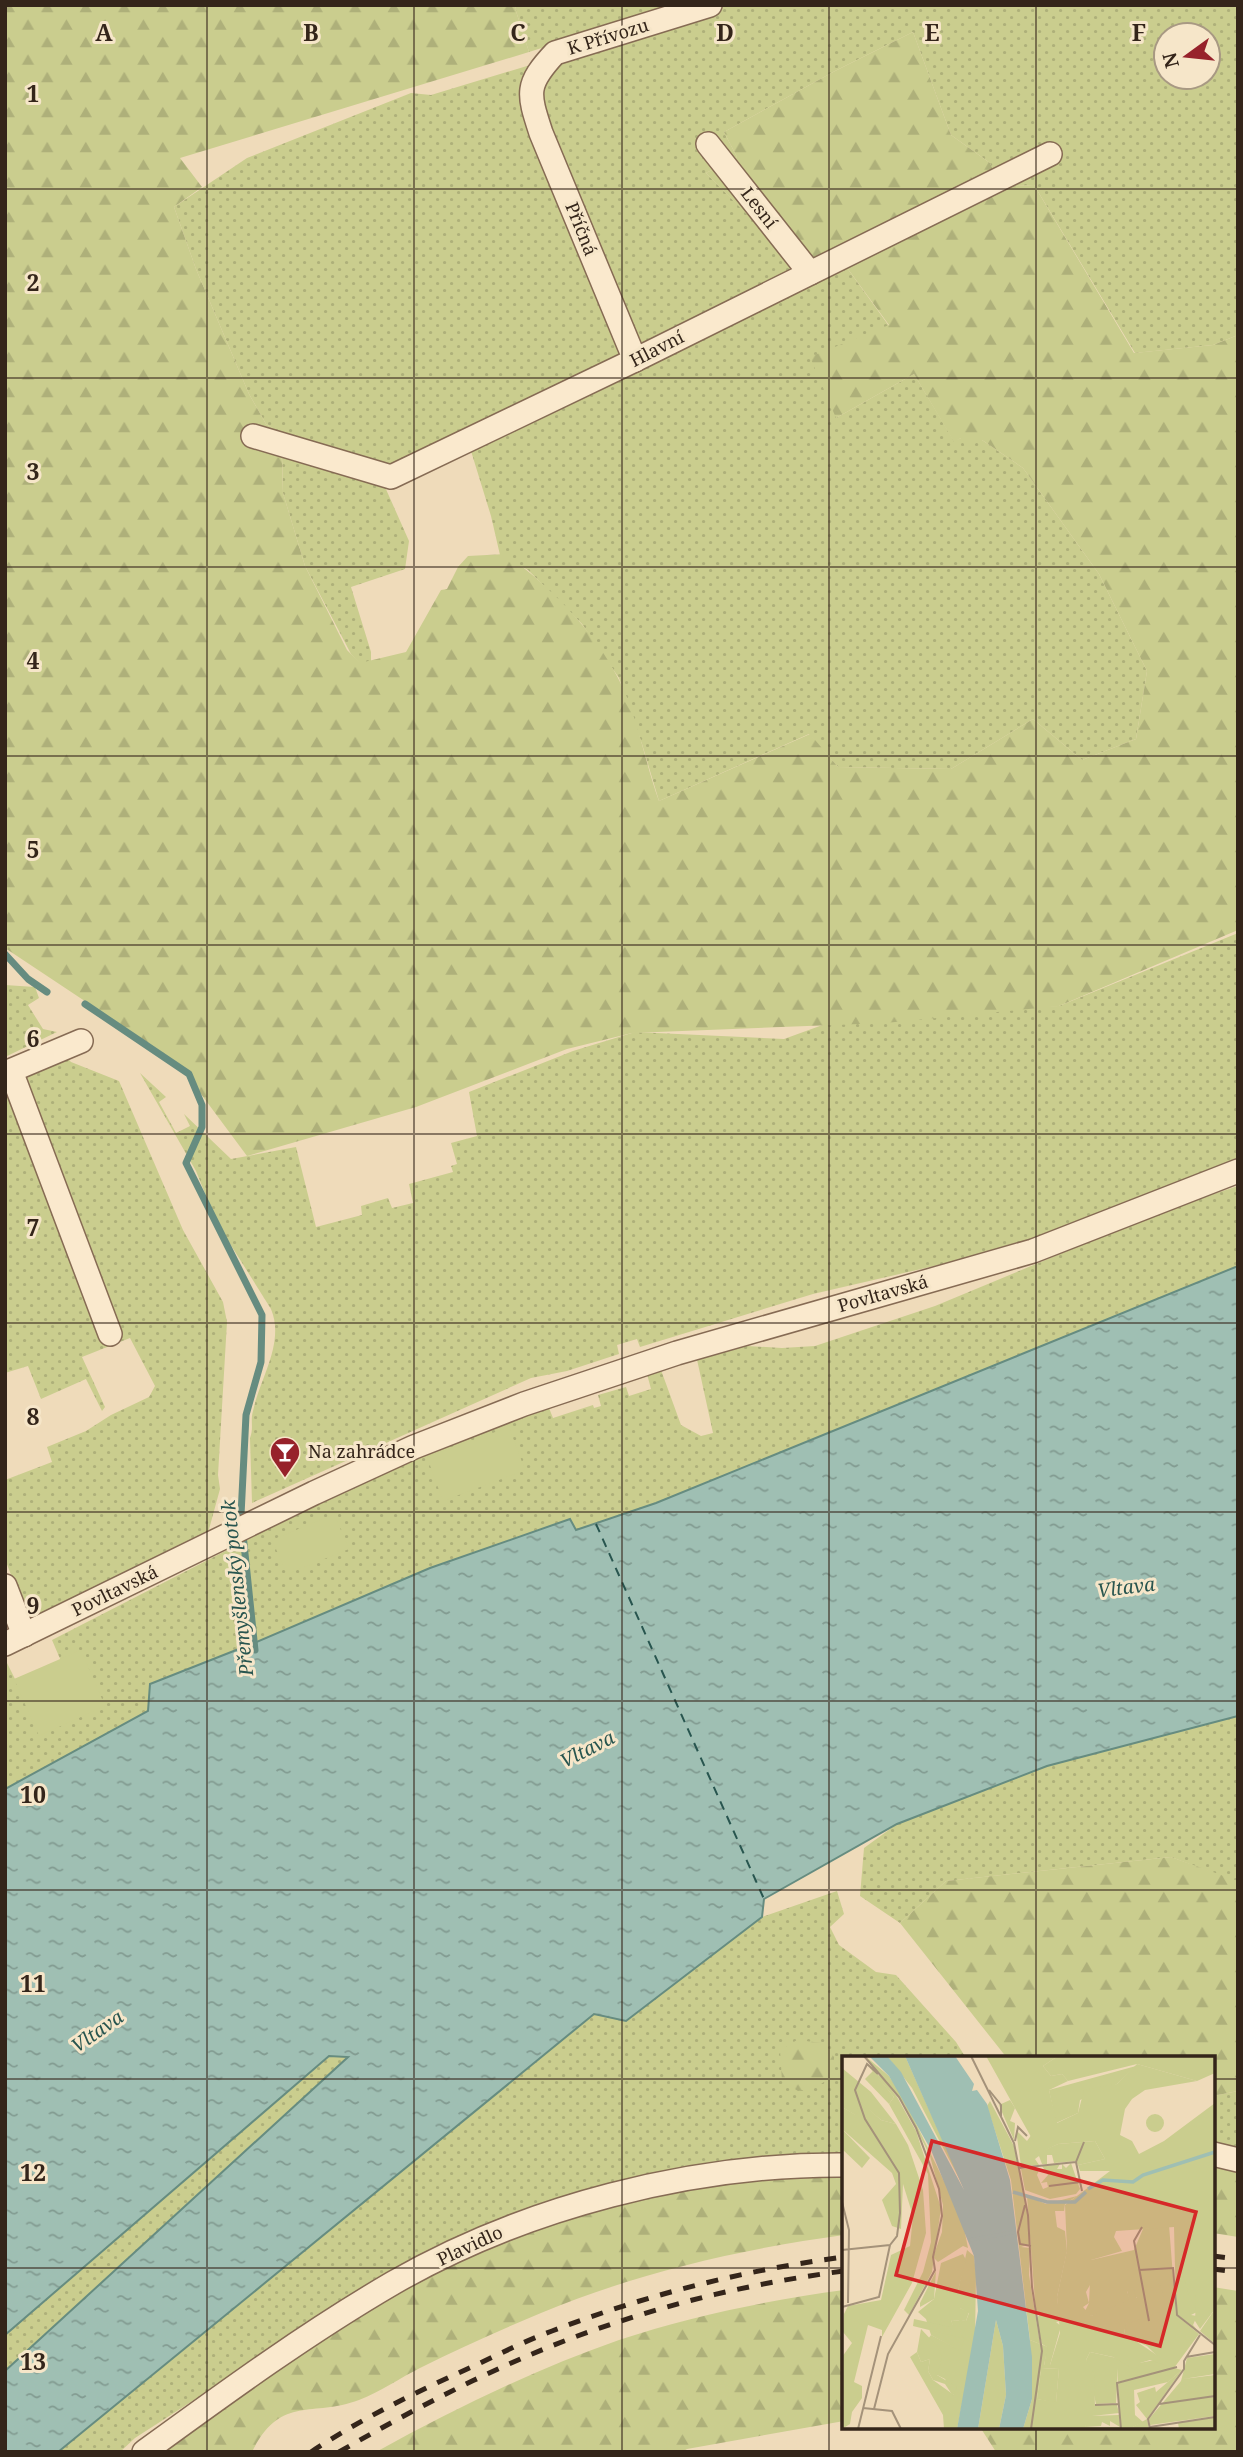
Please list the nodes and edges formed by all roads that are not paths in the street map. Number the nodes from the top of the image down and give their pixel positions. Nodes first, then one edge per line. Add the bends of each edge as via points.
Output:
1 (710, 5) edge
2 (530, 97) joint
3 (708, 144) dead end
4 (1050, 154) dead end
5 (810, 273) junction
6 (635, 360) junction
7 (253, 436) dead end
8 (81, 1041) dead end
9 (8, 1072) edge
10 (1238, 1171) edge
11 (110, 1334) dead end
12 (5, 1586) edge
13 (15, 1640) edge
14 (1215, 2154) edge
15 (1238, 2160) edge
16 (842, 2165) edge
17 (144, 2452) edge

1 - 2 street, K Přívozu via 555,53 537,72
2 - 6 street, Příčná
3 - 5 street, Lesní
4 - 5 street, Hlavní
5 - 6 street, Hlavní
6 - 7 street, Hlavní via 391,477
8 - 9 street
9 - 11 street
10 - 13 street, Povltavská via 1033,1251 677,1353 523,1404 414,1447
12 - 13 street
14 - 15 street
16 - 17 street, Plavidlo via 794,2164 714,2174 620,2193 517,2224 394,2283 245,2378

